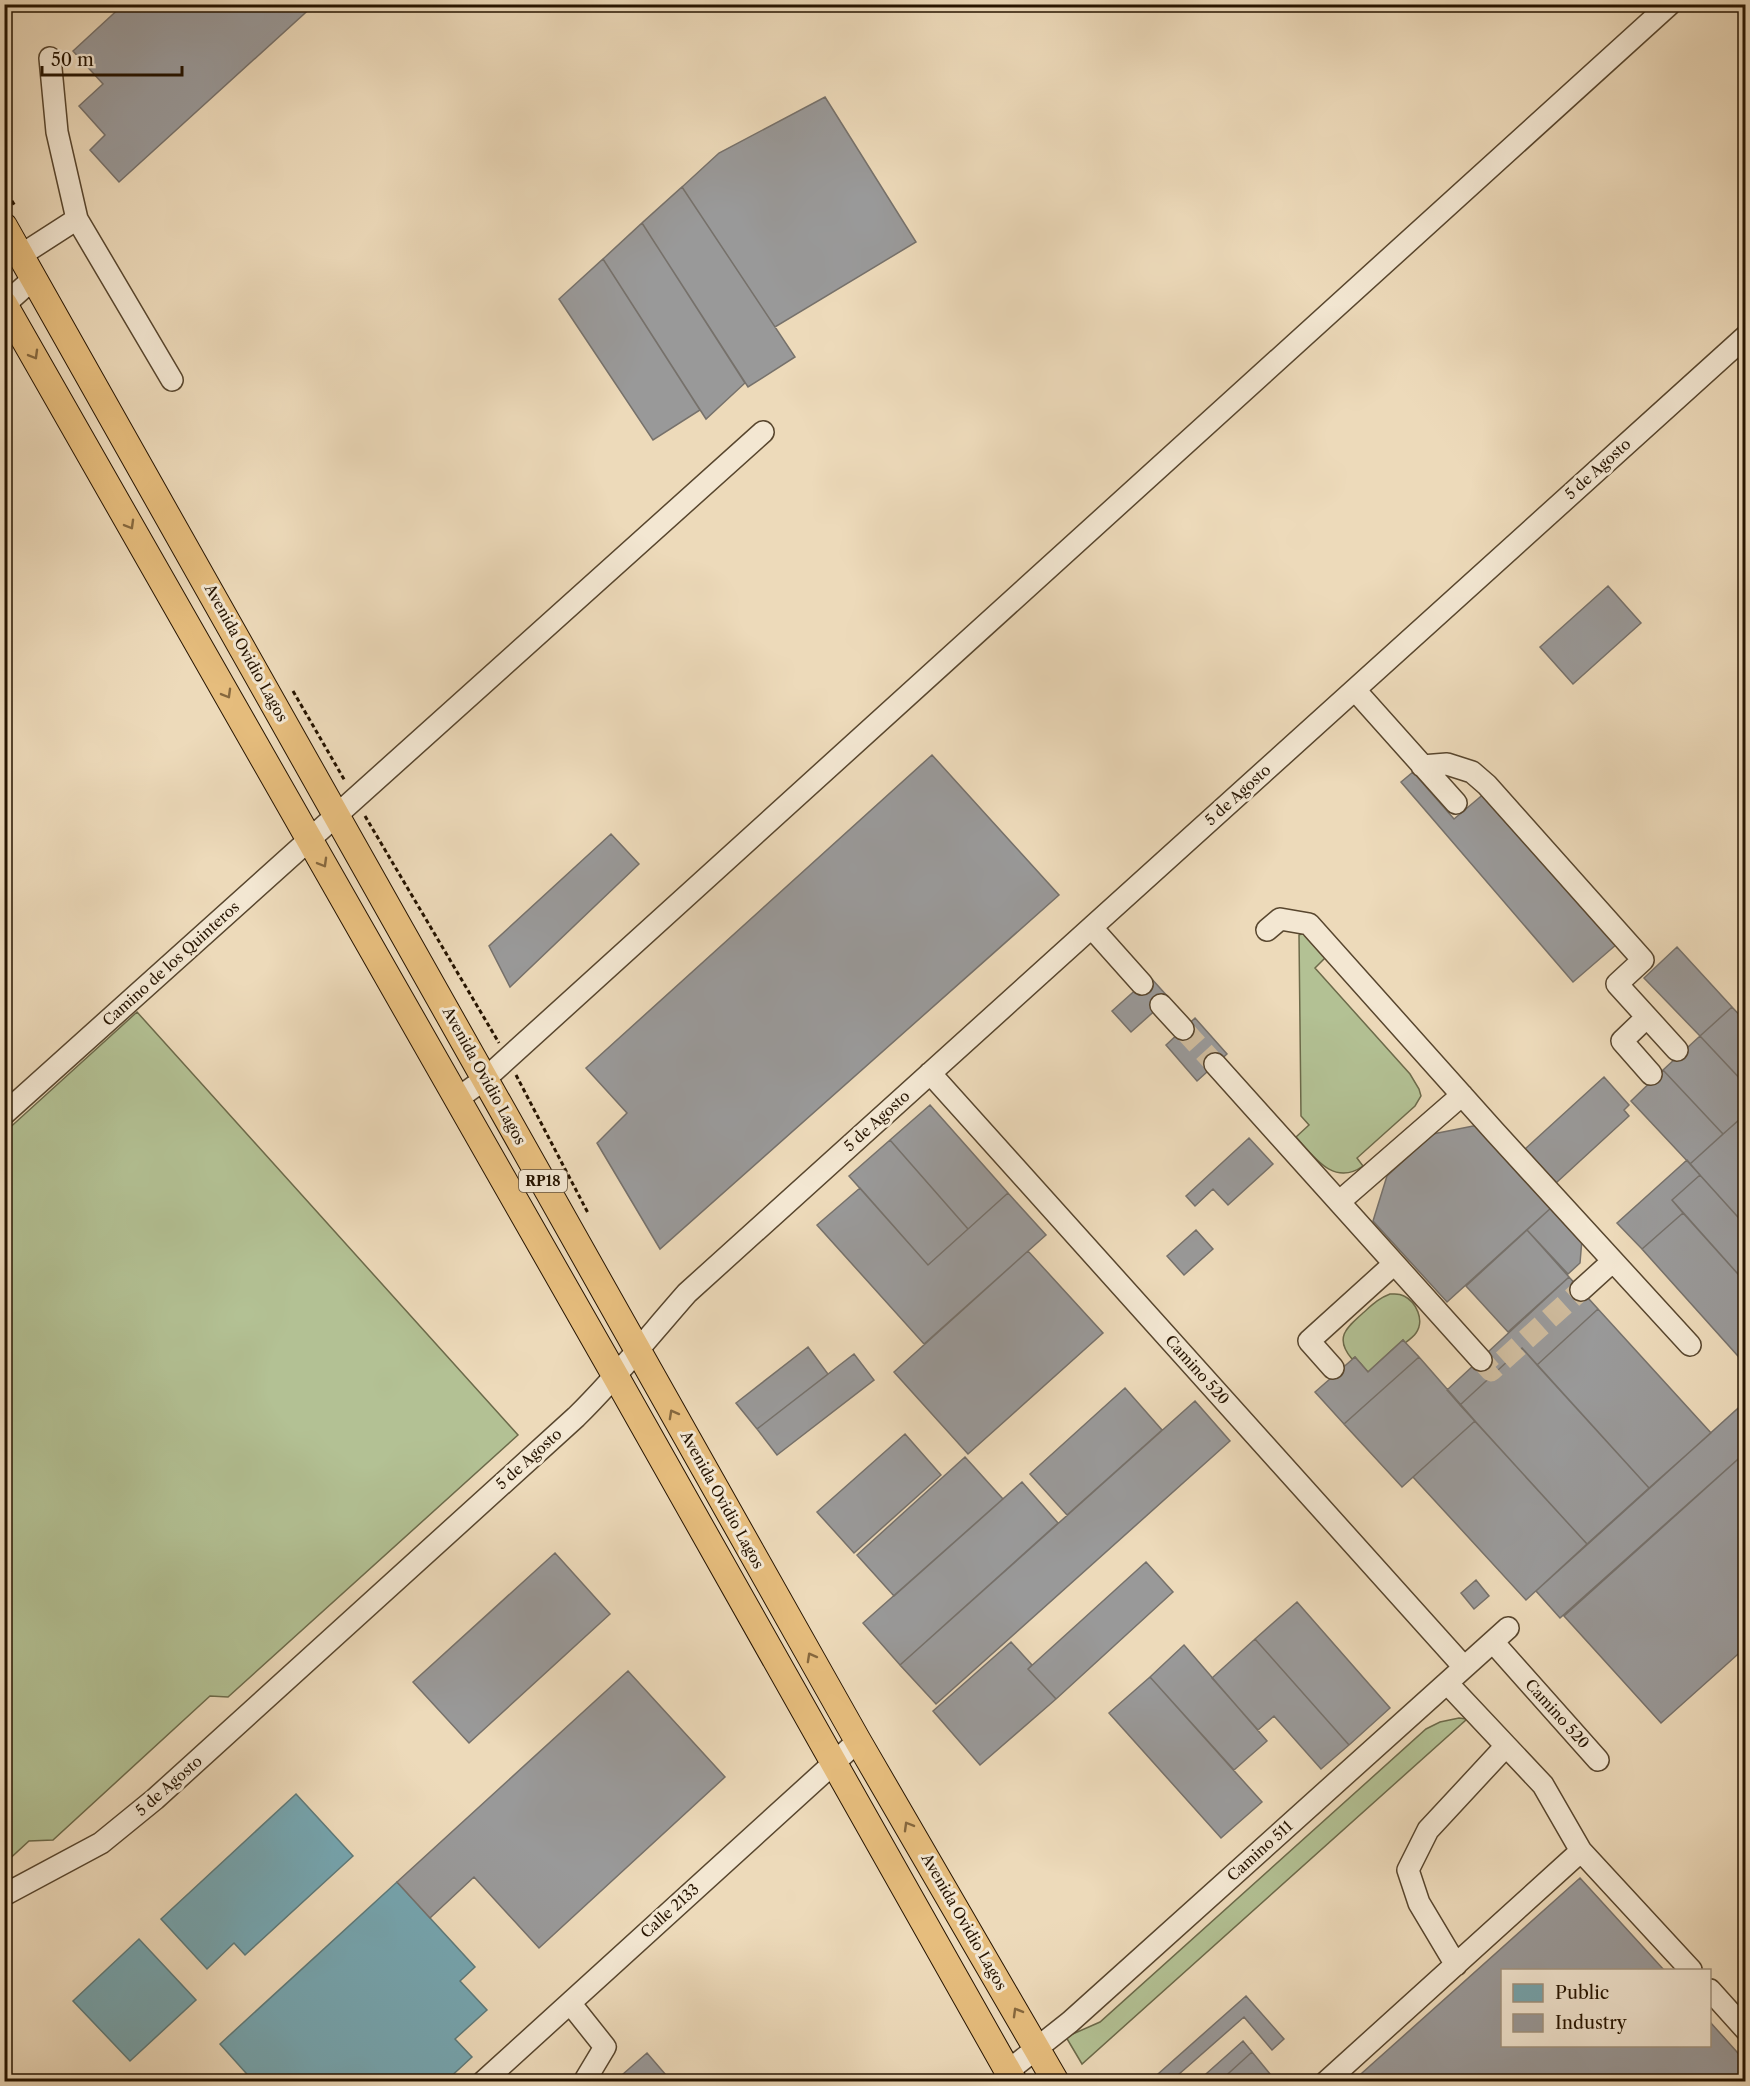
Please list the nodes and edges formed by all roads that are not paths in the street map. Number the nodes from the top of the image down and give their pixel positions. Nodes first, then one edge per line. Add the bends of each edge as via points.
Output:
1 (1670, 4) edge
2 (50, 57) dead end
3 (76, 219) junction
4 (4, 226) edge
5 (21, 255) junction
6 (34, 278) junction
7 (5, 304) edge
8 (1746, 336) edge
9 (172, 380) dead end
10 (763, 432) dead end
11 (1354, 690) junction
12 (1422, 766) junction
13 (1456, 803) dead end
14 (337, 815) junction
15 (309, 838) junction
16 (1092, 927) junction
17 (1267, 930) dead end
18 (1142, 984) dead end
19 (1161, 1005) dead end
20 (1647, 1017) junction
21 (1183, 1029) tunnel mouth
22 (1677, 1050) dead end
23 (1215, 1064) tunnel mouth
24 (930, 1073) junction
25 (1651, 1074) dead end
26 (486, 1078) junction
27 (1462, 1095) junction
28 (457, 1099) junction
29 (4, 1114) edge
30 (1339, 1202) junction
31 (1613, 1261) junction
32 (1394, 1264) junction
33 (1581, 1290) tunnel mouth
34 (1690, 1345) dead end
35 (637, 1349) junction
36 (1481, 1360) dead end
37 (1333, 1368) dead end
38 (616, 1377) junction
39 (1500, 1635) joint
40 (1464, 1667) junction
41 (1447, 1683) junction
42 (858, 1740) junction
43 (1506, 1746) junction
44 (1598, 1760) dead end
45 (834, 1762) junction
46 (1581, 1851) junction
47 (4, 1895) edge
48 (1456, 1965) junction
49 (1689, 1969) edge
50 (1711, 1991) edge
51 (570, 2003) junction
52 (1746, 2030) edge
53 (1037, 2048) junction
54 (1011, 2076) edge
55 (483, 2082) edge
56 (584, 2082) edge
57 (1056, 2082) edge
58 (1326, 2082) edge

1 - 26 street
2 - 3 street via 57,132
3 - 5 street
3 - 9 street
4 - 5 main road, Avenida Ovidio Lagos / RP18
5 - 6 main road, Avenida Ovidio Lagos / RP18
6 - 7 street
6 - 14 main road, Avenida Ovidio Lagos / RP18
7 -> 15 main road, Avenida Ovidio Lagos / RP18
8 - 11 street, 5 de Agosto
10 - 14 street, Camino de los Quinteros
11 - 12 street
11 - 16 street, 5 de Agosto
12 - 13 street
12 - 20 street via 1447,764 1472,772 1558,864 1643,960 1617,984
14 - 15 street, Camino de los Quinteros
14 - 26 main road, Avenida Ovidio Lagos / RP18
15 -> 28 main road, Avenida Ovidio Lagos / RP18
15 - 29 street, Camino de los Quinteros
16 - 18 street
16 - 24 street, 5 de Agosto
17 - 27 street via 1280,919 1309,924
19 - 21 street
20 - 22 street
20 - 25 street via 1622,1041
23 - 30 street
24 - 35 street, 5 de Agosto via 687,1293
24 - 40 street, Camino 520
26 - 28 street
26 - 35 main road, Avenida Ovidio Lagos / RP18
27 - 30 street
27 - 31 street
28 - 38 main road, Avenida Ovidio Lagos / RP18
30 - 32 street
31 - 33 street
31 - 34 street
32 - 36 street
32 - 37 street via 1309,1341
35 - 38 street, 5 de Agosto
42 -> 35 main road, Avenida Ovidio Lagos / RP18
38 - 45 main road, Avenida Ovidio Lagos / RP18
38 - 47 street, 5 de Agosto via 155,1799 101,1843
39 - 40 street, Camino 511
39 - 44 street, Camino 520
40 - 41 street, Camino 511
41 - 43 street
41 - 53 street, Camino 511
42 - 45 street, Calle 2133
53 -> 42 main road, Avenida Ovidio Lagos / RP18
43 - 46 street via 1543,1785
43 - 48 street via 1428,1830 1408,1870 1419,1903
45 - 51 street, Calle 2133
45 - 54 main road, Avenida Ovidio Lagos / RP18
46 - 48 street
46 - 49 street
48 - 58 street
50 - 52 street
51 - 55 street, Calle 2133
51 - 56 street via 605,2047
53 - 54 street, Camino 511
53 - 57 main road, Avenida Ovidio Lagos / RP18

